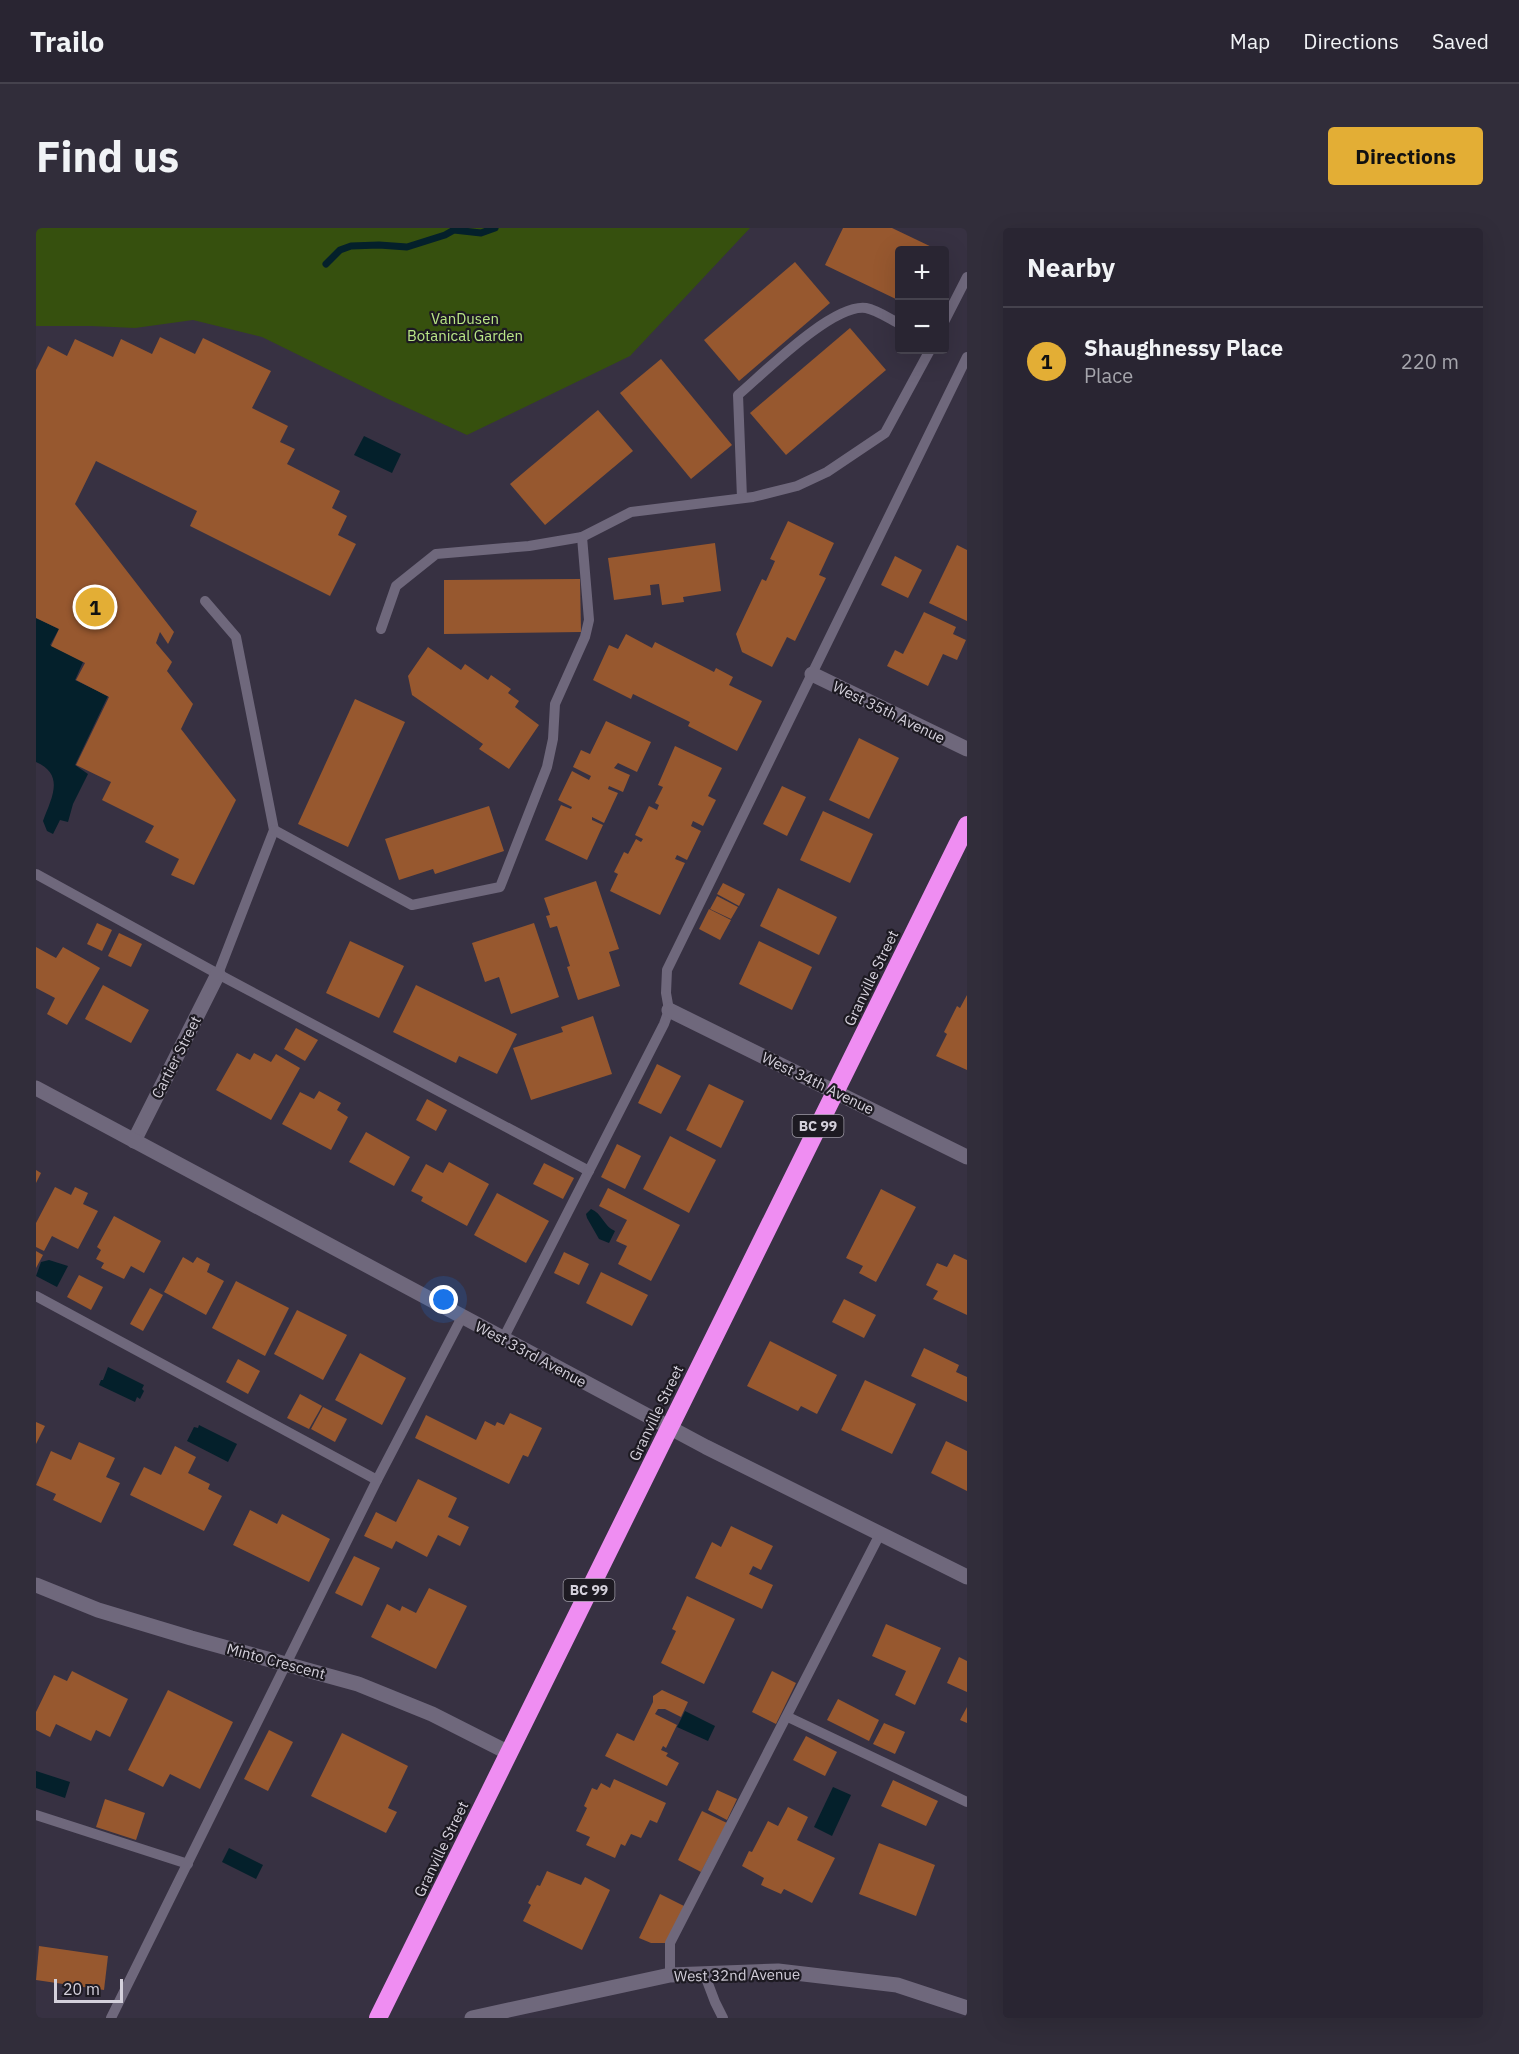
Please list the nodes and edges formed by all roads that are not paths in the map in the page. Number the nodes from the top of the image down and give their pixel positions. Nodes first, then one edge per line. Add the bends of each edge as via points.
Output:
1 (967, 277) edge
2 (949, 313) edge
3 (895, 322) edge
4 (928, 354) edge
5 (967, 357) edge
6 (742, 498) junction
7 (582, 537) junction
8 (205, 601) dead end
9 (381, 629) dead end
10 (812, 674) junction
11 (967, 749) edge
12 (967, 825) edge
13 (274, 830) junction
14 (36, 874) edge
15 (218, 974) junction
16 (669, 1010) junction
17 (36, 1088) edge
18 (835, 1092) junction
19 (134, 1141) junction
20 (967, 1157) edge
21 (589, 1171) junction
22 (36, 1296) edge
23 (462, 1317) junction
24 (503, 1339) junction
25 (670, 1428) junction
26 (377, 1480) junction
27 (880, 1534) junction
28 (967, 1577) edge
29 (36, 1585) edge
30 (285, 1664) junction
31 (788, 1717) junction
32 (509, 1753) junction
33 (967, 1802) edge
34 (36, 1815) edge
35 (188, 1864) junction
36 (704, 1973) junction
37 (670, 1975) junction
38 (967, 2008) edge
39 (111, 2018) edge
40 (378, 2018) edge
41 (472, 2018) edge
42 (723, 2018) edge

1 - 2 lane
3 - 6 lane via 866,308 844,311 821,324 738,395
4 - 6 lane via 885,433 827,472 797,486
5 - 10 lane
6 - 7 lane via 631,512
7 - 9 lane via 436,554 396,586
7 - 13 lane via 589,620 555,704 547,767 500,887 412,905
8 - 13 lane via 236,637
10 - 11 street, West 35th Avenue
10 - 16 lane via 667,970
12 - 18 highway, Granville Street / BC 99
13 - 15 lane
14 - 15 lane
15 - 19 street, Cartier Street
15 - 21 lane
16 - 18 street, West 34th Avenue
16 - 21 lane
17 - 19 street, West 33rd Avenue
18 - 20 street, West 34th Avenue
18 - 25 highway, Granville Street / BC 99
19 - 23 street, West 33rd Avenue
21 - 24 lane
22 - 26 lane
23 - 24 street, West 33rd Avenue
23 - 26 lane
24 - 25 street, West 33rd Avenue
25 - 27 street, West 33rd Avenue
25 - 32 highway, Granville Street / BC 99
26 - 30 lane
27 - 28 street, West 33rd Avenue
27 - 31 lane
29 - 30 street, Minto Crescent via 98,1610
30 - 32 street, Minto Crescent via 358,1684 432,1714
30 - 35 lane
31 - 33 lane
31 - 37 lane via 670,1943
32 - 40 highway, Granville Street / BC 99
34 - 35 lane
35 - 39 lane
36 - 37 street, West 32nd Avenue
36 - 38 street, West 32nd Avenue via 778,1971 847,1978 897,1985
36 - 42 lane
37 - 41 street, West 32nd Avenue

